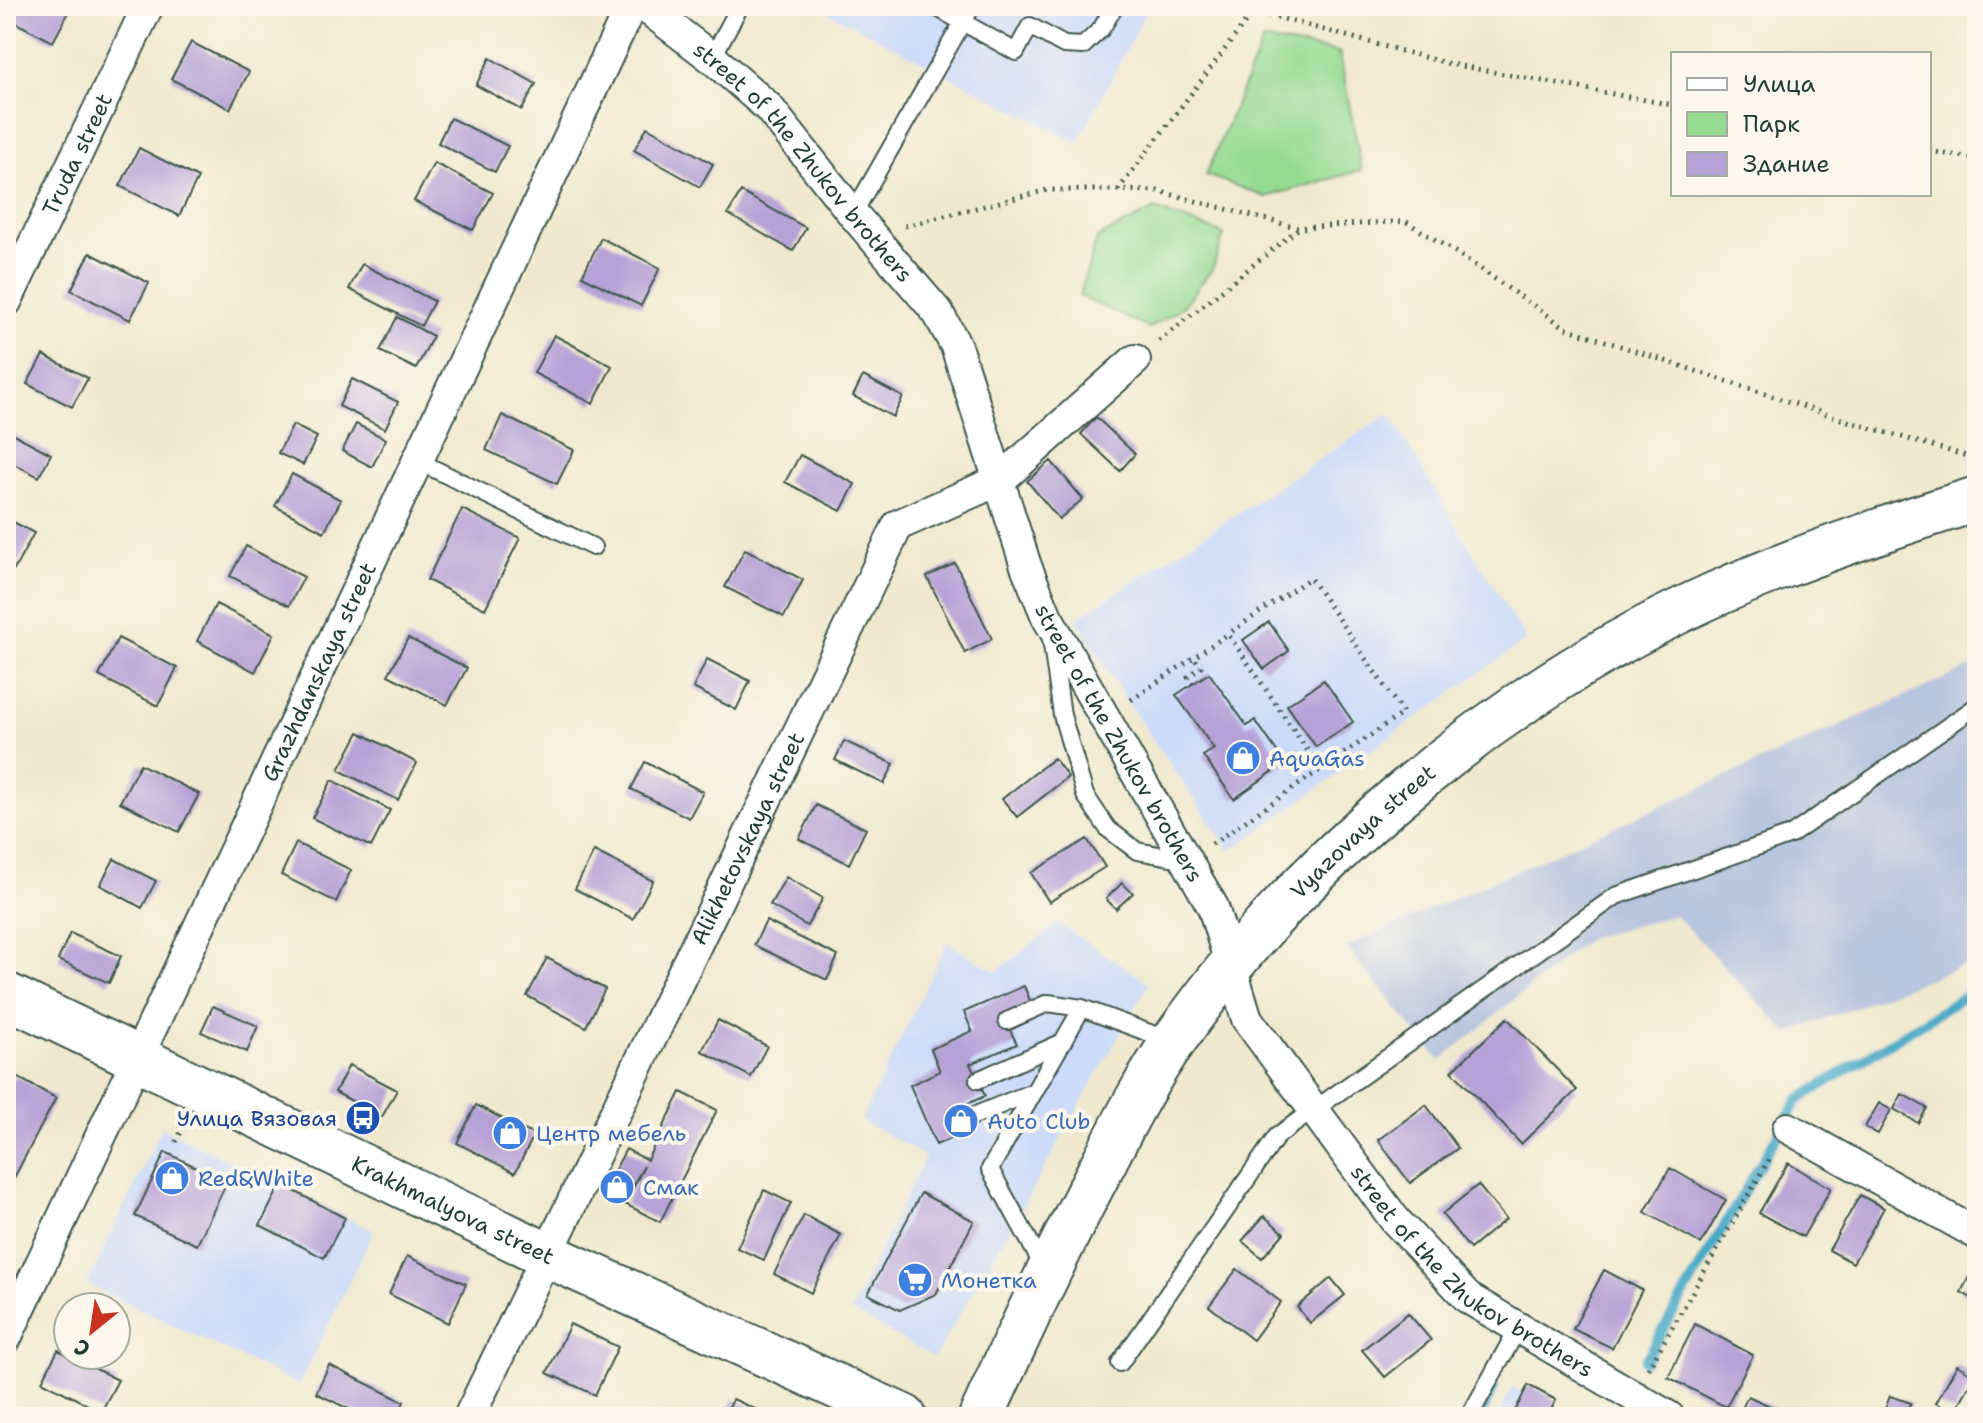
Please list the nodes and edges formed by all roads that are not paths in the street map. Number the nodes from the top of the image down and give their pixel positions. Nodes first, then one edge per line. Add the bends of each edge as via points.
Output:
1 (148, 6) edge
2 (631, 6) edge
3 (644, 6) edge
4 (740, 6) edge
5 (934, 6) edge
6 (972, 6) edge
7 (1115, 6) edge
8 (962, 21) junction
9 (712, 58) junction
10 (862, 224) junction
11 (6, 302) edge
12 (1135, 360) road end
13 (418, 461) junction
14 (1000, 480) junction
15 (1977, 499) edge
16 (593, 547) dead end
17 (1047, 617) junction
18 (1977, 706) edge
19 (1188, 861) junction
20 (1230, 964) junction
21 (6, 995) edge
22 (1082, 1008) junction
23 (1007, 1021) dead end
24 (1173, 1041) junction
25 (1063, 1042) junction
26 (138, 1059) junction
27 (978, 1080) dead end
28 (1035, 1091) junction
29 (1315, 1110) junction
30 (961, 1121) dead end
31 (1788, 1128) road end
32 (1977, 1234) edge
33 (545, 1254) junction
34 (1046, 1273) junction
35 (1517, 1330) junction
36 (6, 1338) edge
37 (1120, 1363) dead end
38 (469, 1417) edge
39 (904, 1417) edge
40 (981, 1417) edge
41 (1469, 1417) edge
42 (1669, 1417) edge

1 - 11 street, Truda street
2 - 13 street, Grazhdanskaya street
3 - 9 street, street of the Zhukov brothers
4 - 9 lane
5 - 8 lane
6 - 8 lane
7 - 8 lane via 1083,46 1071,47 1030,26 1016,52
8 - 10 lane
9 - 10 street, street of the Zhukov brothers via 768,107
10 - 14 street, street of the Zhukov brothers via 938,313 956,346
12 - 14 street, Alikhetovskaya street
13 - 16 lane
13 - 26 street, Grazhdanskaya street
14 - 17 street, street of the Zhukov brothers
14 - 33 street, Alikhetovskaya street via 898,525
15 - 20 street, Vyazovaya street via 1888,526 1710,597 1612,647 1410,787 1319,867
17 - 19 street, street of the Zhukov brothers
17 - 19 lane via 1062,715 1085,795 1108,829 1137,851
18 - 29 lane via 1791,835 1616,896
19 - 20 street, street of the Zhukov brothers via 1213,907
20 - 24 street, Vyazovaya street
20 - 29 street, street of the Zhukov brothers via 1247,1019
21 - 26 street, Krakhmalyova street
22 - 23 lane via 1048,1003
22 - 24 lane
22 - 25 lane
24 - 34 street, Vyazovaya street
25 - 27 lane
25 - 28 lane
26 - 33 street, Krakhmalyova street
26 - 36 street, Grazhdanskaya street
28 - 30 lane
28 - 34 lane via 990,1169
29 - 35 street, street of the Zhukov brothers via 1395,1220 1468,1298
29 - 37 lane via 1277,1136
31 - 32 street
33 - 38 street, Alikhetovskaya street
33 - 39 street, Krakhmalyova street
34 - 40 street, Vyazovaya street
35 - 41 lane
35 - 42 street, street of the Zhukov brothers

